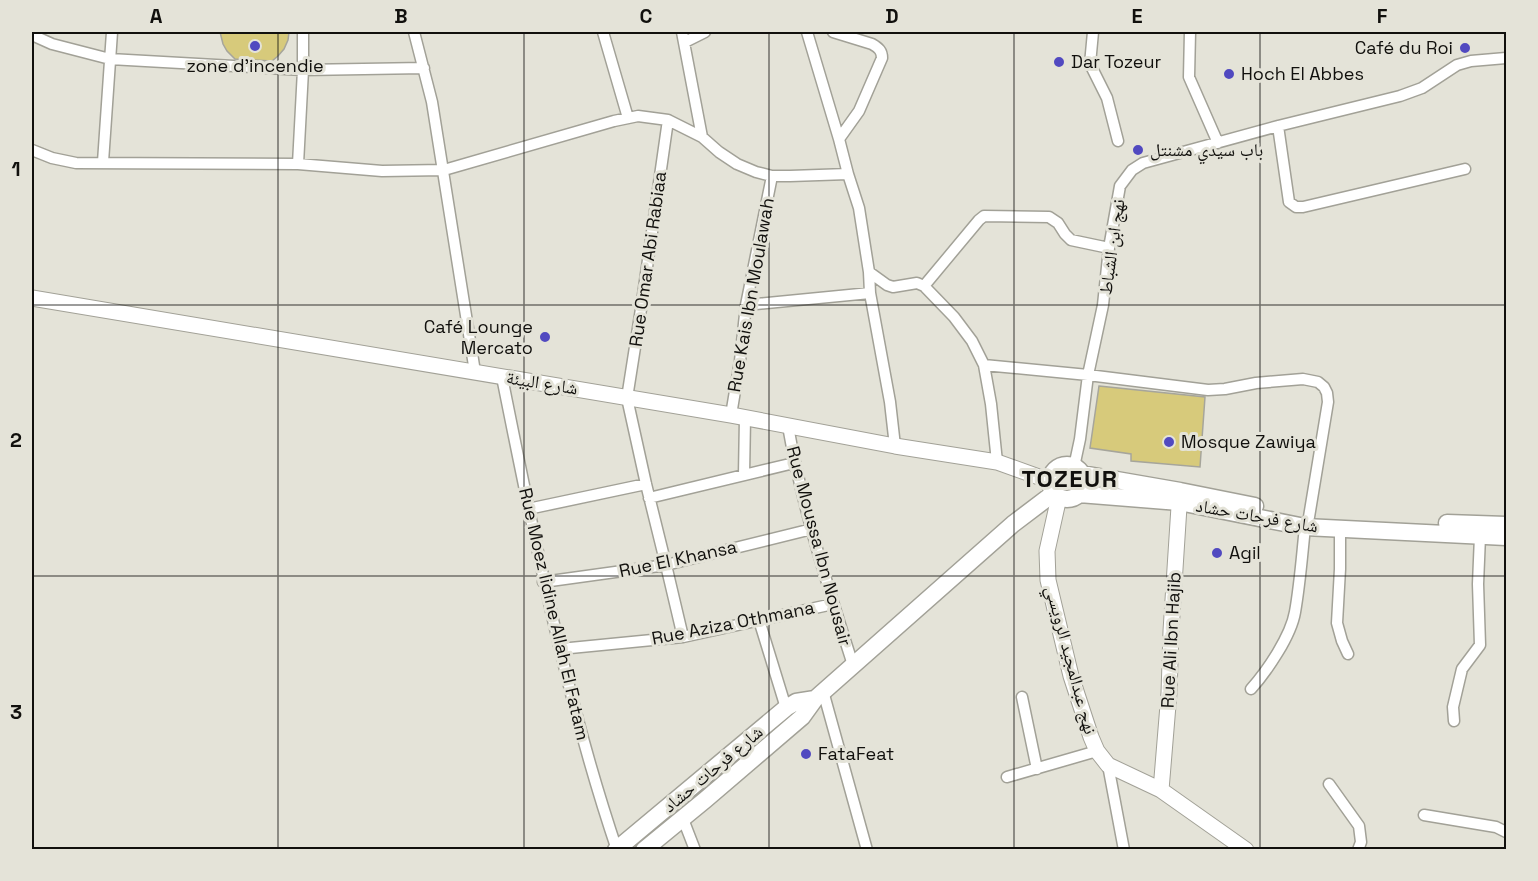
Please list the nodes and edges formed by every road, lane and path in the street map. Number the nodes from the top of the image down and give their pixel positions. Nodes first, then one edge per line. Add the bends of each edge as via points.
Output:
1 (112, 32) edge
2 (303, 32) edge
3 (414, 32) edge
4 (603, 32) edge
5 (705, 32) edge
6 (807, 32) edge
7 (833, 32) edge
8 (1093, 32) edge
9 (1190, 32) edge
10 (32, 35) edge
11 (684, 37) edge
12 (1506, 58) edge
13 (110, 59) junction
14 (424, 68) junction
15 (303, 70) junction
16 (628, 118) junction
17 (668, 120) junction
18 (1278, 126) junction
19 (702, 137) junction
20 (839, 139) junction
21 (1118, 141) dead end
22 (1218, 143) junction
23 (32, 150) edge
24 (104, 162) junction
25 (298, 164) junction
26 (444, 170) junction
27 (1465, 170) dead end
28 (848, 174) junction
29 (772, 176) junction
30 (1109, 248) junction
31 (869, 272) junction
32 (924, 286) junction
33 (870, 293) junction
34 (32, 298) edge
35 (746, 306) junction
36 (984, 365) junction
37 (475, 372) junction
38 (1088, 375) junction
39 (502, 377) junction
40 (627, 398) junction
41 (738, 416) junction
42 (788, 426) junction
43 (895, 446) junction
44 (997, 462) junction
45 (794, 463) junction
46 (1078, 470) junction
47 (744, 475) junction
48 (646, 484) junction
49 (1054, 490) junction
50 (1079, 494) junction
51 (1180, 496) junction
52 (649, 498) junction
53 (528, 509) junction
54 (1307, 522) junction
55 (1506, 525) edge
56 (812, 529) junction
57 (1340, 529) junction
58 (1480, 536) junction
59 (1506, 537) edge
60 (666, 565) junction
61 (543, 582) junction
62 (833, 604) junction
63 (759, 620) junction
64 (682, 637) junction
65 (560, 649) junction
66 (1348, 654) dead end
67 (853, 665) junction
68 (1251, 689) dead end
69 (819, 695) junction
70 (1022, 697) dead end
71 (786, 708) junction
72 (1454, 721) dead end
73 (1097, 751) junction
74 (1108, 765) junction
75 (1037, 769) junction
76 (1007, 777) dead end
77 (695, 784) junction
78 (1329, 784) dead end
79 (1161, 790) junction
80 (705, 800) junction
81 (1424, 815) dead end
82 (683, 819) junction
83 (1506, 832) edge
84 (617, 849) edge
85 (645, 849) edge
86 (695, 849) edge
87 (867, 849) edge
88 (1124, 849) edge
89 (1246, 849) edge
90 (1358, 849) edge

1 - 13 street
2 - 15 street
3 - 14 street
4 - 16 street
5 - 11 street
6 - 20 street
7 - 20 street via 872,44 882,53 859,111
8 - 21 street via 1090,64 1107,98
9 - 22 street via 1189,77
10 - 13 street
11 - 19 street
12 - 18 street, نهج ابن الشباط via 1457,65 1422,88 1400,96
13 - 15 street
13 - 24 street
14 - 15 street
14 - 26 street
15 - 25 street
16 - 17 street
16 - 26 street
17 - 19 street
17 - 40 street, Rue Omar Abi Rabiaa
18 - 22 street, نهج ابن الشباط
18 - 27 street via 1289,202 1296,207
19 - 29 street via 738,164
20 - 28 street
22 - 30 street, نهج ابن الشباط via 1143,163 1132,170 1120,186
23 - 24 street via 76,163
24 - 25 street
25 - 26 street via 382,171
26 - 37 street
28 - 29 street
28 - 31 street via 859,208
29 - 35 street, Rue Kais Ibn Moulawah
30 - 32 street via 1071,240 1049,217 984,216
30 - 38 street, نهج ابن الشباط via 1103,305
31 - 32 street via 893,287 917,283
31 - 33 street
32 - 36 street via 972,341
33 - 35 street
33 - 43 street
34 - 37 main road, شارع البيئة
35 - 41 street, Rue Kais Ibn Moulawah
36 - 38 street
36 - 44 street
37 - 39 main road, شارع البيئة
38 - 46 street, نهج ابن الشباط
38 - 54 street via 1208,390 1303,379 1318,382 1324,387 1328,402
39 - 40 main road, شارع البيئة
39 - 53 street, Rue Moez lidine Allah El Fatam
40 - 41 main road, شارع البيئة
40 - 48 street
41 - 42 main road, شارع البيئة
41 - 47 street, Rue Kais Ibn Moulawah
42 - 43 main road, شارع البيئة
42 - 45 street, Rue Moussa Ibn Nousair
43 - 44 main road, شارع البيئة
44 - 49 main road, شارع البيئة
45 - 47 street
45 - 56 street, Rue Moussa Ibn Nousair
46 - 49 main road via 1058,468 1054,472
46 - 50 main road via 1084,484
46 - 51 main road, شارع فرحات حشاد
47 - 52 street
48 - 52 street
48 - 53 street
49 - 50 main road via 1070,499
49 - 67 main road, شارع فرحات حشاد
49 - 73 main road, نهج عبدالمجيد الرويسي via 1048,580 1071,676
50 - 51 main road, شارع فرحات حشاد
51 - 54 main road, شارع فرحات حشاد
51 - 79 main road, Rue Ali Ibn Hajib
52 - 60 street
53 - 61 street, Rue Moez lidine Allah El Fatam
54 - 55 main road, شارع فرحات حشاد
54 - 57 main road, شارع فرحات حشاد
54 - 68 street via 1292,622
56 - 60 street, Rue El Khansa
56 - 62 street, Rue Moussa Ibn Nousair
57 - 58 main road, شارع فرحات حشاد
57 - 66 street via 1337,622
58 - 59 main road, شارع فرحات حشاد
58 - 72 street via 1480,645 1462,669 1453,707
60 - 61 street, Rue El Khansa
60 - 64 street
61 - 65 street, Rue Moez lidine Allah El Fatam
62 - 63 street, Rue Aziza Othmana
62 - 67 street, Rue Moussa Ibn Nousair
63 - 64 street, Rue Aziza Othmana
63 - 71 street
64 - 65 street, Rue Aziza Othmana
65 - 84 street, Rue Moez lidine Allah El Fatam
67 - 69 main road, شارع فرحات حشاد
69 - 71 main road, شارع فرحات حشاد
69 - 80 main road, شارع فرحات حشاد via 802,717
69 - 87 street
70 - 75 street
71 - 77 main road, شارع فرحات حشاد
73 - 74 main road, نهج عبدالمجيد الرويسي
73 - 75 street
74 - 79 main road, نهج عبدالمجيد الرويسي
74 - 88 street
75 - 76 street
77 - 80 main road
77 - 84 main road, شارع فرحات حشاد
78 - 90 street via 1359,826
79 - 89 main road, نهج عبدالمجيد الرويسي
80 - 82 main road, شارع فرحات حشاد
81 - 83 street via 1488,825
82 - 85 main road, شارع فرحات حشاد
82 - 86 street

